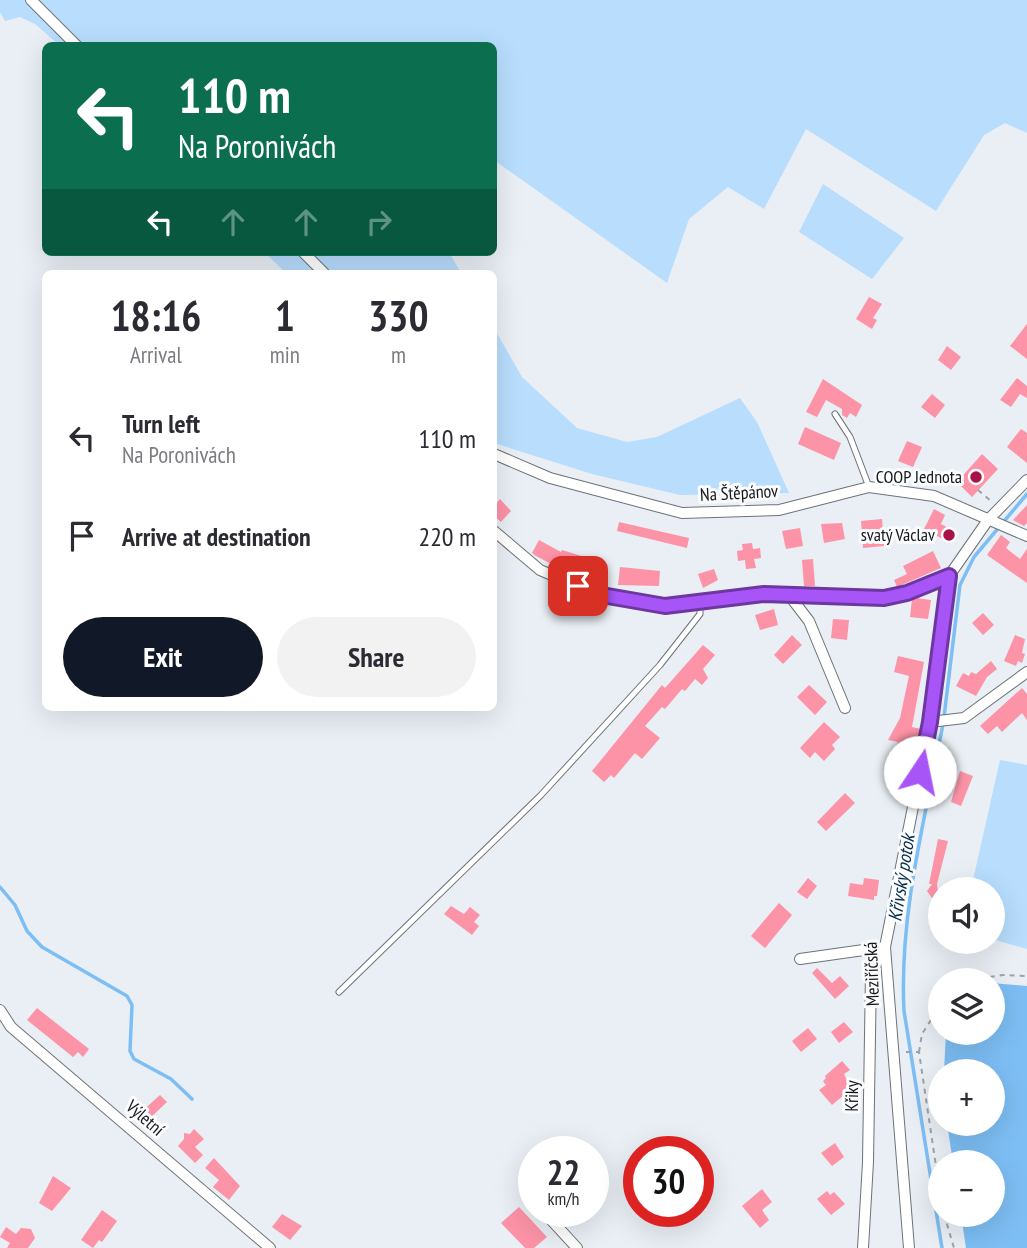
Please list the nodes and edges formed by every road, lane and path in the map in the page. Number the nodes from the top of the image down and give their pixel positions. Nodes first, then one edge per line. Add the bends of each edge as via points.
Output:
1 (31, 0) edge
2 (73, 42) edge
3 (307, 256) edge
4 (321, 270) edge
5 (835, 414) dead end
6 (497, 455) edge
7 (1027, 480) edge
8 (869, 487) junction
9 (978, 490) dead end
10 (994, 505) dead end
11 (995, 523) junction
12 (497, 534) edge
13 (1027, 536) edge
14 (949, 576) junction
15 (789, 595) junction
16 (700, 602) junction
17 (1027, 672) edge
18 (845, 708) dead end
19 (934, 721) junction
20 (885, 947) junction
21 (800, 959) dead end
22 (1005, 975) edge
23 (1027, 976) edge
24 (340, 992) dead end
25 (0, 1010) edge
26 (0, 1022) edge
27 (928, 1025) edge
28 (12, 1027) junction
29 (908, 1051) dead end
30 (919, 1052) junction
31 (934, 1150) edge
32 (558, 1227) edge
33 (948, 1227) edge
34 (270, 1248) edge
35 (577, 1248) edge
36 (863, 1248) edge
37 (909, 1248) edge
38 (954, 1248) edge

1 - 2 street
3 - 4 street
5 - 8 lane via 850,437
6 - 8 street, Na Štěpánov via 550,478 682,513 779,510
7 - 11 street, Meziříčská
8 - 11 street, Na Štěpánov via 934,496
9 - 10 path
11 - 13 street, Na Štěpánov
11 - 14 street, Meziříčská
12 - 16 street via 540,570 596,594 665,606
14 - 15 street via 884,598
14 - 19 street, Meziříčská
15 - 16 street
15 - 18 street via 809,621
16 - 24 lane via 700,614 660,665 541,795
17 - 19 street via 964,718
19 - 20 street, Meziříčská
20 - 21 street
20 - 36 street, Křiky via 871,972
20 - 37 street, Meziříčská
22 - 23 path
25 - 28 street, Výletní
26 - 28 street
27 - 30 path
28 - 34 street, Výletní
29 - 30 path
30 - 31 path
32 - 35 street
33 - 38 path

